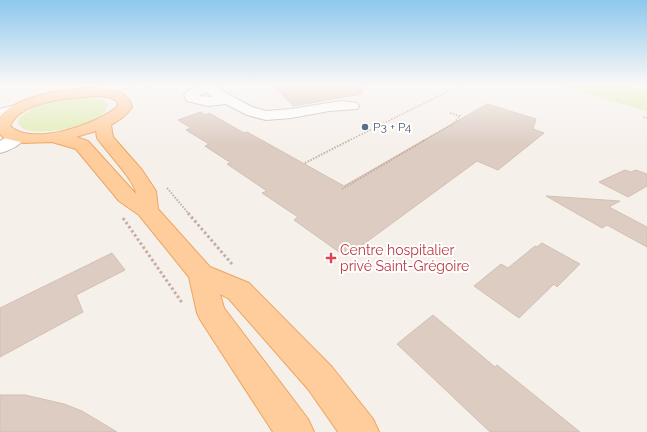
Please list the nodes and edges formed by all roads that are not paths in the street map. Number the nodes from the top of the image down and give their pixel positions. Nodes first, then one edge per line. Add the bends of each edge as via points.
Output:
1 (125, 105) edge
2 (238, 105) edge
3 (339, 105) edge
4 (342, 105) edge
5 (26, 106) edge
6 (352, 106) dead end
7 (1, 122) edge
8 (103, 124) junction
9 (18, 137) junction
10 (51, 137) junction
11 (0, 148) edge
12 (147, 210) junction
13 (201, 274) junction
14 (295, 432) edge
15 (360, 432) edge

1 - 8 main road via 122,111
2 - 3 street via 256,114 271,115
4 - 6 street
5 - 7 main road
7 - 9 main road via 7,133
8 - 10 main road
8 - 12 main road via 105,138 136,174 146,191
9 - 10 main road
9 - 11 street
10 - 12 main road via 82,145 126,197
12 - 13 main road
13 - 14 main road via 211,313
13 - 15 main road via 239,291 320,378

